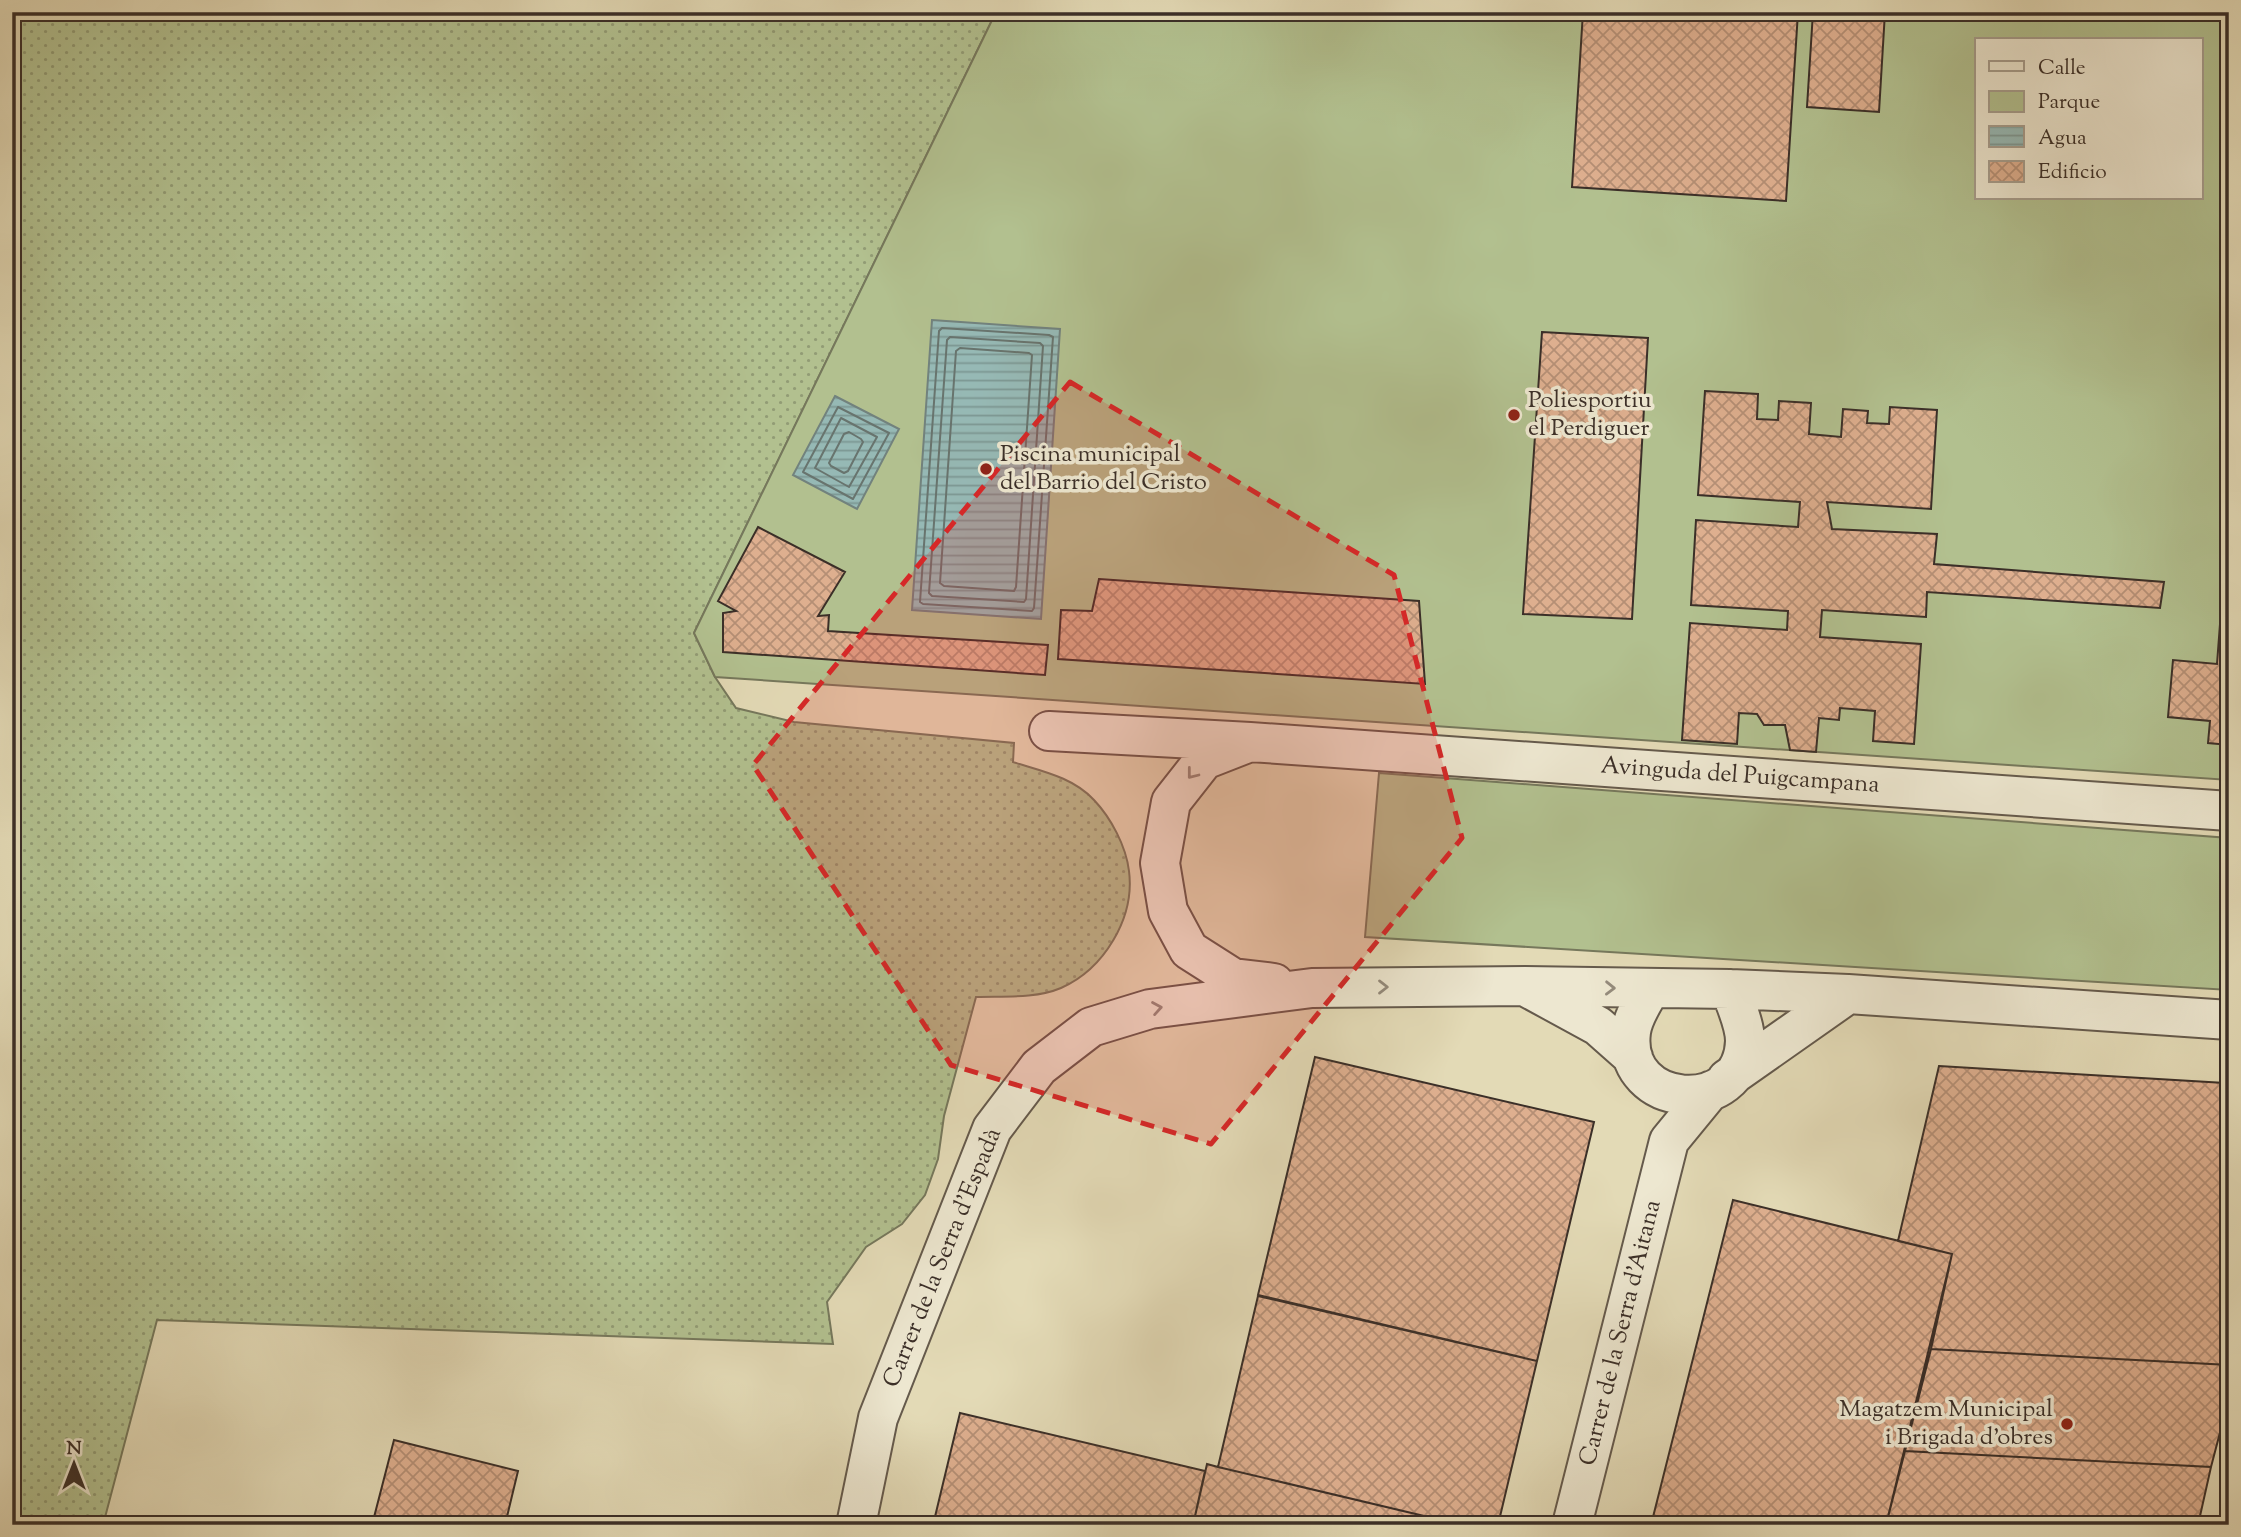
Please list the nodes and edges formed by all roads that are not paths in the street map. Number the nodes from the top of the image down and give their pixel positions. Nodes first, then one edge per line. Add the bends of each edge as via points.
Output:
1 (1049, 731) dead end
2 (1250, 742) junction
3 (2229, 811) edge
4 (1525, 986) junction
5 (1312, 988) junction
6 (1651, 988) junction
7 (1730, 989) junction
8 (1848, 994) junction
9 (2220, 1025) edge
10 (1091, 1027) joint
11 (1641, 1069) junction
12 (1719, 1085) junction
13 (1669, 1140) junction
14 (856, 1525) edge
15 (1572, 1525) edge

1 - 2 street, Avinguda del Puigcampana
2 - 3 street, Avinguda del Puigcampana
2 -> 5 street, Avinguda del Puigcampana via 1203,760 1171,802 1160,863 1168,911 1189,950 1233,978
5 -> 4 street, Avinguda del Puigcampana
4 -> 6 street, Avinguda del Puigcampana
4 - 11 street via 1598,1026
10 -> 5 street, Avinguda del Puigcampana via 1150,1009
6 - 7 street, Avinguda del Puigcampana
6 - 11 street via 1631,1032
7 - 8 street, Avinguda del Puigcampana
7 - 12 street via 1745,1041 1734,1073
8 - 9 street, Avinguda del Puigcampana
8 - 12 street, Carrer de la Serra d'Aitana
10 - 14 street, Carrer de la Serra d'Espadà via 1039,1066 992,1129 878,1418
11 - 12 street via 1665,1092 1684,1096 1703,1094
11 - 13 street
12 - 13 street, Carrer de la Serra d'Aitana
13 - 15 street, Carrer de la Serra d'Aitana

